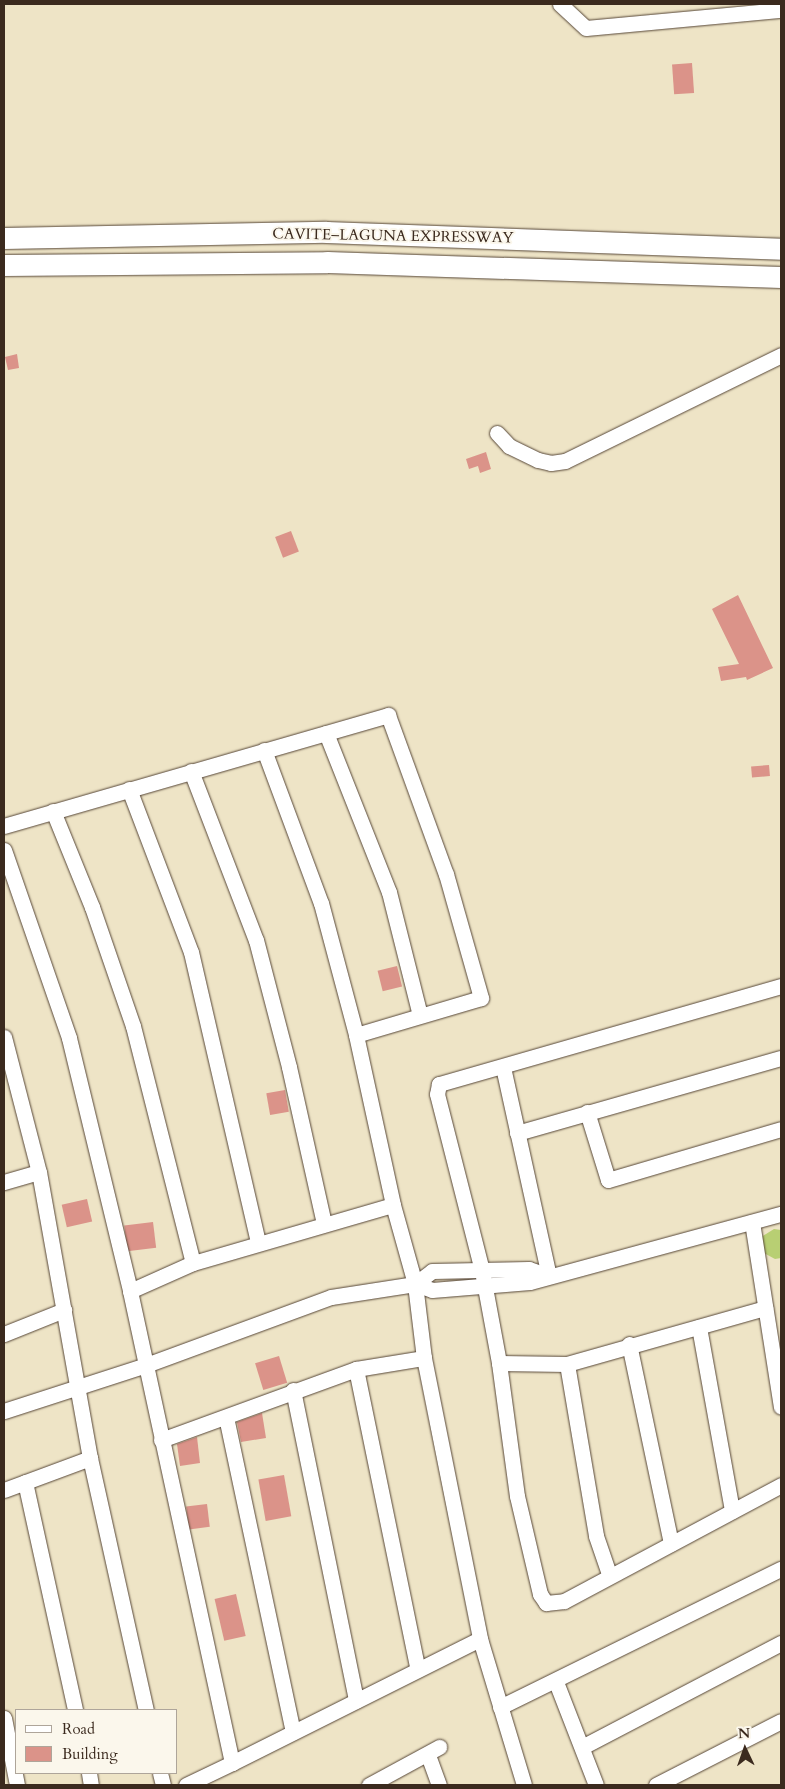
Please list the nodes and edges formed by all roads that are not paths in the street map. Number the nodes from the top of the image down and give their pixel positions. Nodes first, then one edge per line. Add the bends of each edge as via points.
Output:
1 (560, 4) edge
2 (781, 10) edge
3 (4, 238) edge
4 (781, 249) edge
5 (4, 265) edge
6 (781, 277) edge
7 (781, 355) edge
8 (498, 433) dead end
9 (326, 732) junction
10 (264, 750) junction
11 (191, 771) junction
12 (129, 789) junction
13 (53, 811) junction
14 (4, 826) edge
15 (4, 850) edge
16 (781, 986) edge
17 (420, 1015) junction
18 (356, 1036) junction
19 (4, 1037) edge
20 (781, 1058) edge
21 (503, 1067) junction
22 (587, 1112) junction
23 (781, 1129) edge
24 (517, 1133) junction
25 (40, 1172) junction
26 (4, 1182) edge
27 (393, 1206) junction
28 (781, 1214) edge
29 (752, 1222) junction
30 (324, 1224) junction
31 (258, 1242) junction
32 (193, 1263) junction
33 (549, 1276) junction
34 (482, 1278) junction
35 (415, 1284) junction
36 (130, 1291) junction
37 (765, 1308) junction
38 (64, 1310) junction
39 (699, 1327) junction
40 (4, 1334) edge
41 (629, 1344) junction
42 (424, 1358) junction
43 (499, 1363) junction
44 (567, 1364) junction
45 (146, 1365) junction
46 (356, 1369) junction
47 (77, 1386) junction
48 (293, 1390) junction
49 (781, 1407) edge
50 (4, 1411) edge
51 (226, 1417) junction
52 (161, 1440) junction
53 (90, 1458) junction
54 (25, 1482) junction
55 (781, 1485) edge
56 (4, 1490) edge
57 (732, 1511) junction
58 (671, 1544) junction
59 (781, 1569) edge
60 (609, 1574) junction
61 (480, 1639) junction
62 (781, 1643) edge
63 (418, 1670) junction
64 (556, 1682) junction
65 (356, 1701) junction
66 (500, 1707) junction
67 (75, 1709) edge
68 (146, 1709) edge
69 (4, 1718) edge
70 (781, 1721) edge
71 (293, 1732) junction
72 (582, 1747) junction
73 (232, 1762) junction
74 (17, 1785) edge
75 (186, 1785) edge
76 (368, 1785) edge
77 (439, 1785) edge
78 (524, 1785) edge
79 (596, 1785) edge
80 (656, 1785) edge

1 - 2 street via 586,28
3 - 4 highway, CAVITE–LAGUNA EXPRESSWAY via 326,232
5 - 6 highway, CAVITE–LAGUNA EXPRESSWAY via 327,262
7 - 8 street via 565,462 538,460 509,446
9 - 10 street
9 - 17 street via 390,892
9 - 17 street via 388,715 446,874 481,998
10 - 11 street
10 - 18 street via 321,903
11 - 12 street
11 - 30 street via 256,940 289,1067
12 - 13 street
12 - 31 street via 191,952
13 - 14 street
13 - 32 street via 92,907 133,1026
15 - 36 street via 69,1038
16 - 21 street
17 - 18 street
18 - 27 street
19 - 25 street
20 - 22 street
21 - 24 street
21 - 34 street via 439,1084 437,1094
22 - 23 street via 608,1180
22 - 24 street
24 - 33 street
25 - 26 street
25 - 38 street
27 - 30 street
27 - 35 street
28 - 29 street
29 - 33 street
29 - 37 street
30 - 31 street
31 - 32 street
32 - 36 street
33 - 34 street via 530,1282
34 - 35 street via 432,1290
34 - 43 street
35 - 42 street
35 - 45 street via 331,1297
36 - 45 street
37 - 39 street
37 - 49 street
38 - 40 street
38 - 47 street
39 - 41 street
39 - 57 street
41 - 44 street
41 - 58 street
42 - 46 street
42 - 61 street
43 - 44 street
43 - 60 street via 518,1496 540,1594 546,1603 564,1601
44 - 60 street via 596,1536
45 - 47 street
45 - 52 street
46 - 48 street
46 - 63 street
47 - 50 street
47 - 53 street
48 - 51 street
48 - 65 street
51 - 52 street
51 - 71 street
52 - 73 street
53 - 54 street
53 - 68 street
54 - 56 street
54 - 67 street
55 - 57 street
57 - 58 street
58 - 60 street
59 - 64 street
61 - 63 street
61 - 66 street
62 - 72 street
63 - 65 street
64 - 66 street
64 - 72 street
65 - 71 street
66 - 78 street
69 - 74 street
70 - 80 street
71 - 73 street
72 - 79 street
73 - 75 street
76 - 77 street via 434,1751

